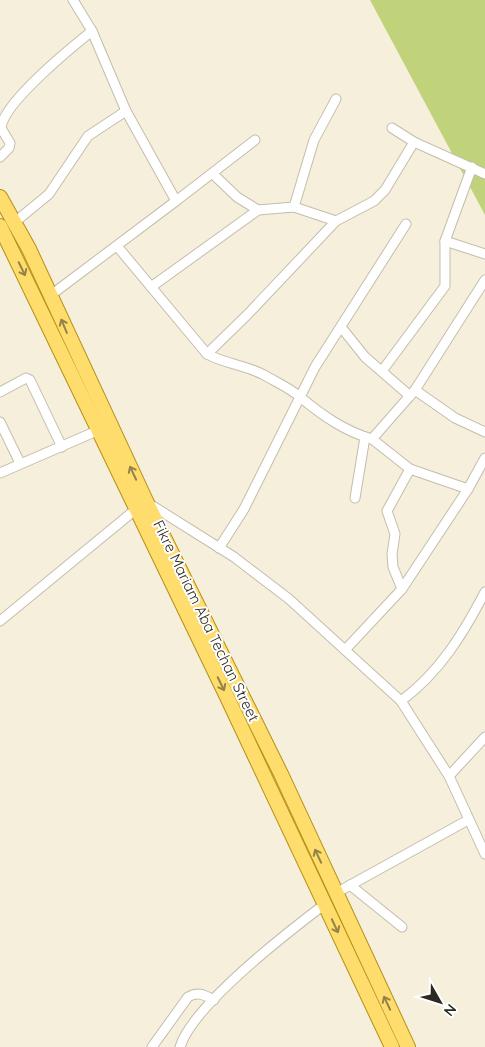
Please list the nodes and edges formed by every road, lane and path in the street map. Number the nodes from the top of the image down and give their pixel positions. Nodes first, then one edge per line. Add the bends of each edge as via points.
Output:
1 (73, 0) edge
2 (92, 31) junction
3 (336, 99) dead end
4 (126, 110) junction
5 (392, 128) dead end
6 (255, 140) dead end
7 (414, 142) junction
8 (0, 157) edge
9 (472, 167) junction
10 (213, 174) junction
11 (485, 174) edge
12 (0, 197) edge
13 (176, 201) junction
14 (294, 207) junction
15 (258, 210) junction
16 (336, 221) junction
17 (15, 222) junction
18 (406, 224) dead end
19 (0, 226) edge
20 (445, 241) junction
21 (117, 246) junction
22 (485, 254) edge
23 (485, 280) edge
24 (152, 287) junction
25 (51, 295) junction
26 (341, 327) junction
27 (207, 354) junction
28 (382, 371) junction
29 (0, 392) edge
30 (413, 393) junction
31 (299, 396) junction
32 (0, 422) edge
33 (99, 430) junction
34 (485, 432) edge
35 (369, 438) junction
36 (62, 446) junction
37 (485, 458) edge
38 (20, 464) junction
39 (410, 469) junction
40 (0, 473) edge
41 (468, 489) junction
42 (355, 498) dead end
43 (141, 506) junction
44 (219, 548) junction
45 (402, 590) junction
46 (485, 592) edge
47 (0, 621) edge
48 (345, 650) junction
49 (401, 701) junction
50 (485, 737) edge
51 (449, 776) junction
52 (468, 820) junction
53 (485, 854) edge
54 (350, 885) junction
55 (336, 893) junction
56 (325, 904) junction
57 (402, 927) dead end
58 (214, 1000) junction
59 (152, 1047) edge
60 (180, 1047) edge
61 (392, 1047) edge
62 (408, 1047) edge

1 - 2 street
2 - 4 street
2 - 8 street via 40,75 5,118 1,128 10,142
3 - 14 street via 314,140
4 - 13 street
4 - 17 street via 88,136 49,194
5 - 7 street
6 - 10 street
7 - 9 street
7 - 16 street via 374,202
9 - 11 street
9 - 20 street
10 - 13 street
10 - 15 street
12 - 17 main road, Fikre Mariam Aba Techan Street
13 - 21 street
14 - 15 street
14 - 16 street
15 - 24 street
16 - 27 street
17 - 25 main road, Fikre Mariam Aba Techan Street
18 - 26 street
19 -> 33 main road, Fikre Mariam Aba Techan Street
20 - 22 street
20 - 28 street via 446,286
21 - 24 street
21 - 25 street
23 - 30 street
24 - 27 street
43 -> 25 main road, Fikre Mariam Aba Techan Street
26 - 28 street via 356,347
26 - 31 street
27 - 31 street via 217,360 252,368
28 - 30 street
29 - 36 street via 26,378 30,380
30 - 34 street
30 - 35 street
31 - 35 street via 335,424
31 - 44 street via 244,509
32 - 38 street
33 - 36 street
33 - 43 main road, Fikre Mariam Aba Techan Street
35 - 39 street
35 - 42 street
36 - 38 street
37 - 41 street
38 - 40 street
39 - 41 street
39 - 45 street via 386,511 395,534 393,566
41 - 45 street
43 - 44 street
43 - 47 street
55 -> 43 main road, Fikre Mariam Aba Techan Street via 257,726
43 -> 56 main road, Fikre Mariam Aba Techan Street
44 - 48 street via 289,599
45 - 48 street
46 - 49 street via 464,632 442,663
48 - 49 street
49 - 51 street
50 - 51 street
51 - 52 street
52 - 53 street
52 - 54 street
54 - 55 street
54 - 57 street
62 -> 55 main road, Fikre Mariam Aba Techan Street
56 - 58 street via 279,938
56 -> 61 main road, Fikre Mariam Aba Techan Street
58 - 59 street via 201,994 188,997
58 - 60 street via 188,1030

